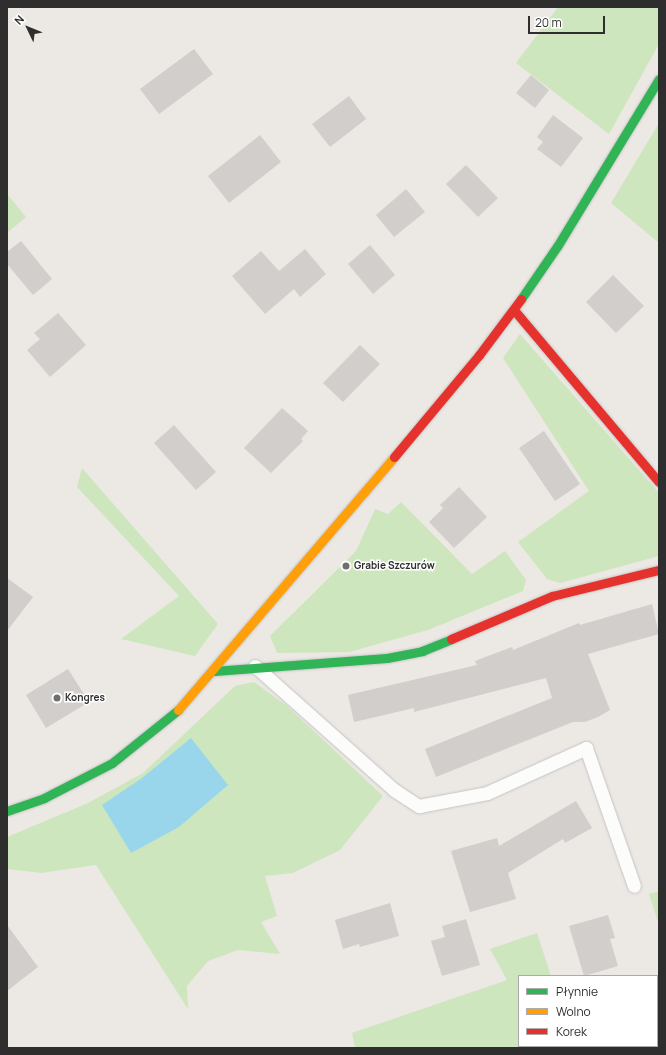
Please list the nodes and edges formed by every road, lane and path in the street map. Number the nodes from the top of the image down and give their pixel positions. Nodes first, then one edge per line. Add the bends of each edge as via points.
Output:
1 (659, 79) edge
2 (514, 310) junction
3 (659, 482) edge
4 (659, 570) edge
5 (255, 666) junction
6 (214, 671) junction
7 (7, 811) edge
8 (634, 886) dead end

1 - 2 street via 558,245
2 - 3 street
2 - 6 street
4 - 5 street via 552,596 422,651 387,658
5 - 6 street
5 - 8 lane via 394,790 419,806 487,793 586,748
6 - 7 street via 167,721 112,762 44,798

